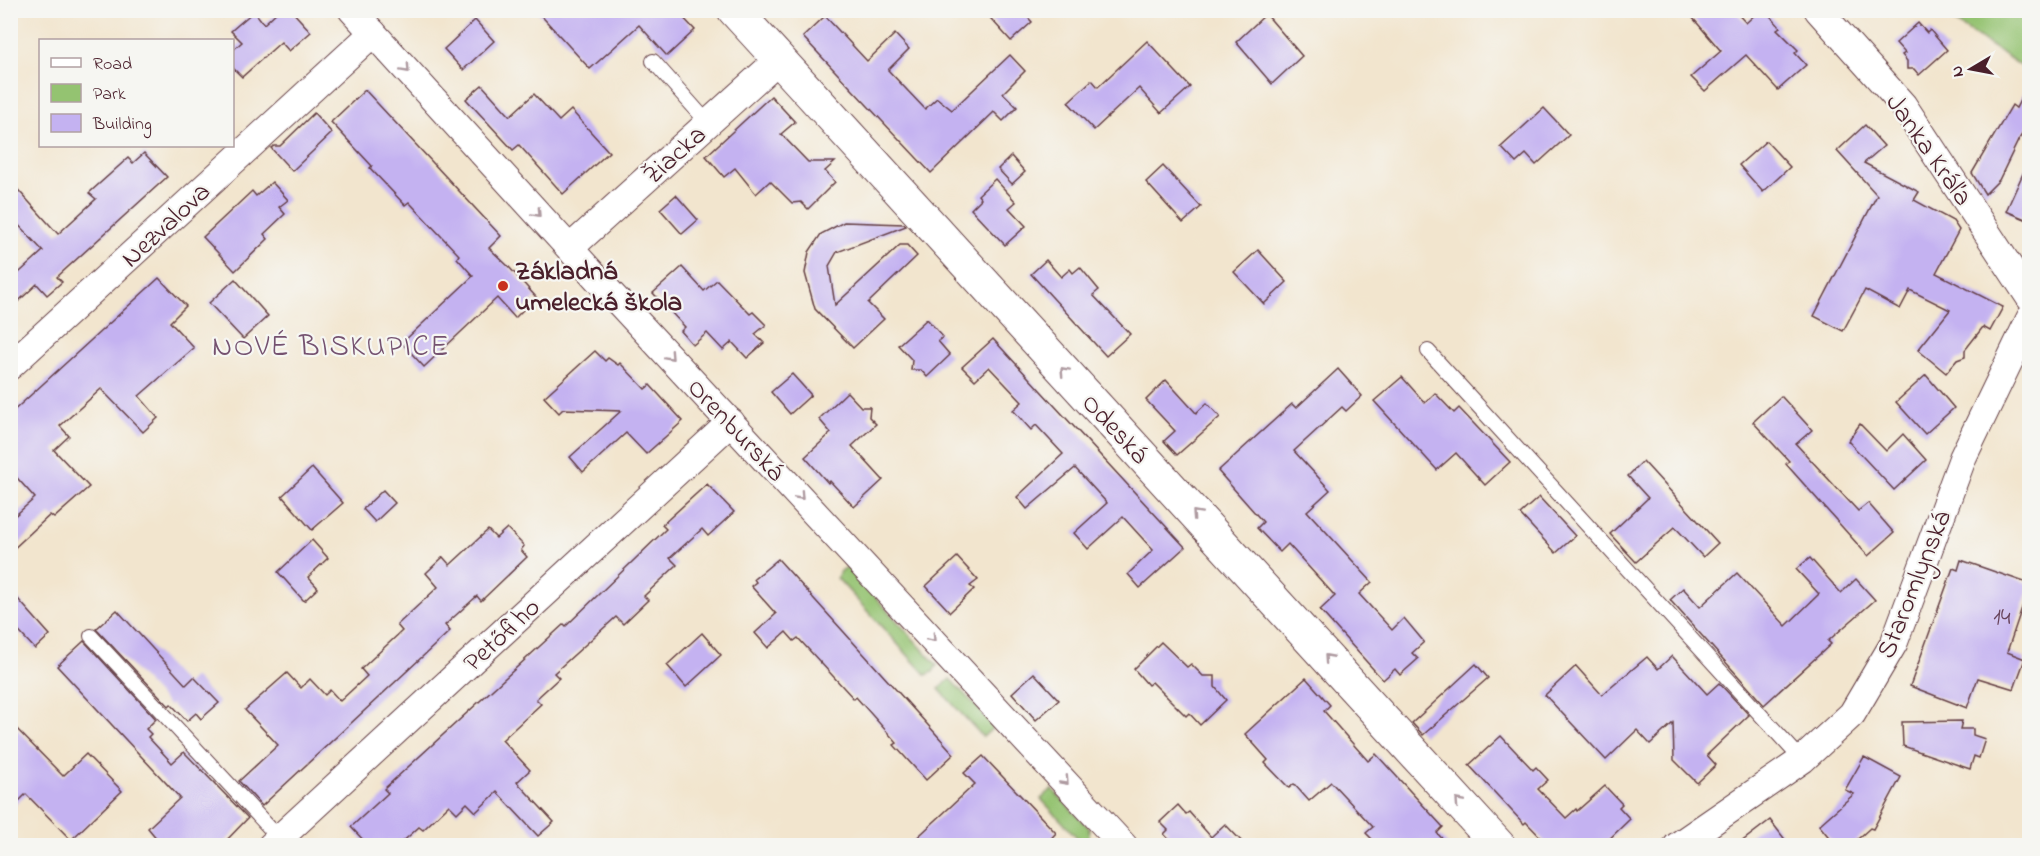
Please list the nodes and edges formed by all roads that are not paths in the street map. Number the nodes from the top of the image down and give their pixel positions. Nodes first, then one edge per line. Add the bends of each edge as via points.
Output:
1 (352, 10) edge
2 (734, 10) edge
3 (1818, 10) edge
4 (373, 33) junction
5 (778, 60) junction
6 (653, 61) dead end
7 (708, 123) junction
8 (570, 248) junction
9 (2030, 298) edge
10 (2030, 318) edge
11 (1428, 351) dead end
12 (10, 366) edge
13 (731, 422) junction
14 (91, 636) dead end
15 (1802, 760) junction
16 (1112, 841) edge
17 (275, 842) edge
18 (1499, 846) edge
19 (1677, 846) edge

1 - 4 street, Orenburská
2 - 5 street, Odeská
3 - 9 street, Janka Kráľa via 1903,105
4 -> 8 street, Orenburská
4 - 12 street, Nezvalova
5 - 7 street, Žiacka
18 -> 5 street, Odeská
6 - 7 lane
7 - 8 street, Žiacka
8 -> 13 street, Orenburská
10 - 15 street, Staromlynská via 1963,457 1894,643 1852,714
11 - 15 lane
13 -> 16 street, Orenburská
13 - 17 street, Petőfiho
14 - 17 lane
15 - 19 street, Staromlynská

